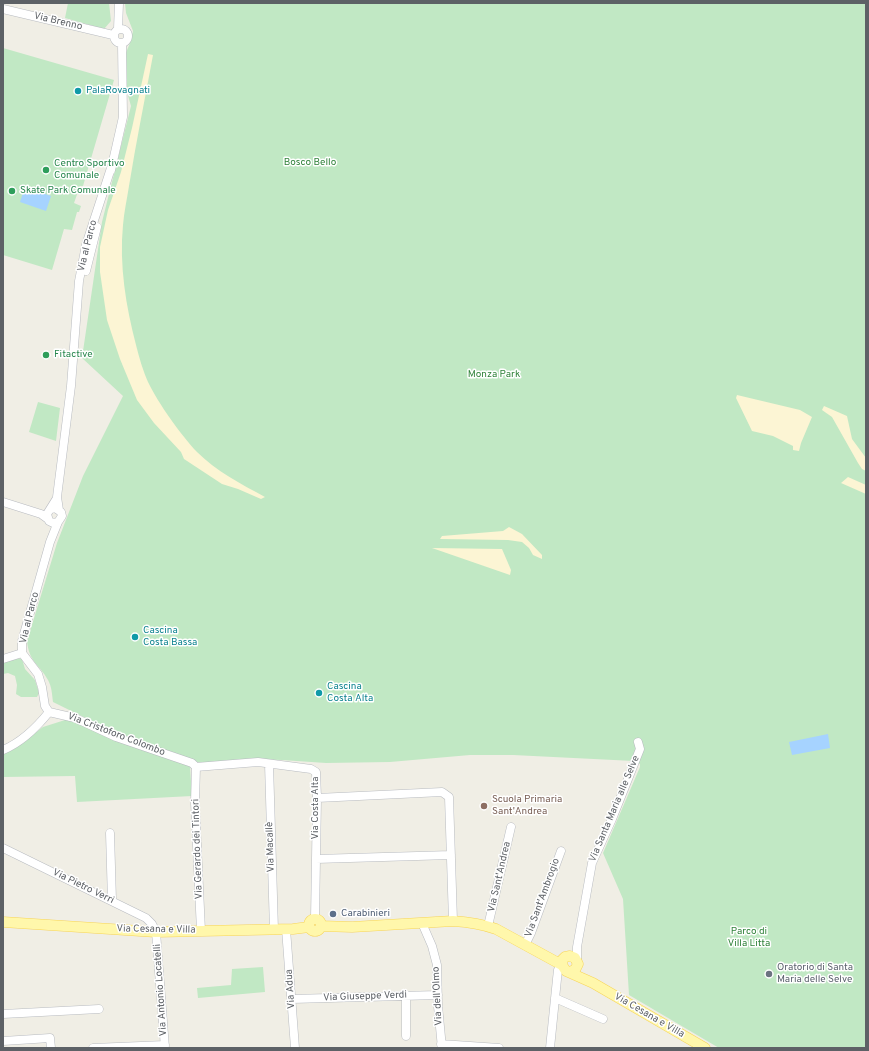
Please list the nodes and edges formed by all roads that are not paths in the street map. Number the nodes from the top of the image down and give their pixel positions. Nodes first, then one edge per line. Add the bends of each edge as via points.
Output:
1 (119, 3) edge
2 (3, 9) edge
3 (116, 32) junction
4 (122, 44) junction
5 (3, 502) edge
6 (51, 514) junction
7 (58, 522) junction
8 (50, 542) junction
9 (22, 653) junction
10 (3, 659) edge
11 (53, 713) junction
12 (638, 742) dead end
13 (3, 750) edge
14 (269, 764) junction
15 (196, 767) junction
16 (317, 798) junction
17 (511, 827) dead end
18 (110, 833) dead end
19 (3, 848) edge
20 (561, 851) dead end
21 (451, 855) junction
22 (316, 859) junction
23 (112, 901) junction
24 (453, 921) junction
25 (3, 922) edge
26 (422, 923) junction
27 (315, 924) junction
28 (488, 926) junction
29 (286, 929) junction
30 (274, 930) junction
31 (201, 931) junction
32 (156, 932) junction
33 (525, 945) junction
34 (569, 964) junction
35 (406, 995) junction
36 (438, 995) junction
37 (555, 998) junction
38 (292, 999) junction
39 (99, 1009) dead end
40 (3, 1014) edge
41 (603, 1019) dead end
42 (406, 1036) dead end
43 (3, 1040) edge
44 (165, 1046) edge
45 (441, 1046) edge
46 (3, 1048) edge
47 (51, 1048) edge
48 (93, 1048) edge
49 (295, 1048) edge
50 (499, 1048) edge
51 (550, 1048) edge
52 (705, 1048) edge

1 - 3 street
2 - 3 street, Via Brenno
3 - 4 street via 114,39 116,43
3 - 4 street via 123,29 128,34
4 - 6 street, Via al Parco via 123,117 79,281 67,424 57,497
5 - 6 street via 41,514
6 - 7 street via 53,523
6 - 7 street, Via al Parco via 62,516
6 - 8 street, Via al Parco
7 - 8 street, Via al Parco
8 - 9 street, Via al Parco via 22,641
9 - 10 street
9 - 11 street, Via al Parco via 38,674 45,706
11 - 13 street via 13,746
11 - 15 street, Via Cristoforo Colombo via 75,718 116,737 192,763
12 - 34 street, Via Santa Maria alle Selve via 640,749 632,771 592,863 577,947
14 - 15 street, Via Costa Alta via 258,762
14 - 16 street, Via Costa Alta via 311,769 316,772
14 - 30 street, Via Macallè
15 - 31 street, Via Gerardo dei Tintori
16 - 21 street via 442,792 449,797
16 - 22 street, Via Costa Alta
17 - 28 street, Via Sant'Andrea
18 - 23 street
19 - 23 street, Via Pietro Verri
20 - 33 street, Via Sant'Ambrogio
21 - 22 street
21 - 24 street
22 - 27 street, Via Costa Alta
23 - 32 street, Via Pietro Verri via 146,918
24 - 26 main road, Via Cesana e Villa
24 - 28 main road, Via Cesana e Villa
25 - 32 main road, Via Cesana e Villa
26 - 27 main road, Via Cesana e Villa via 352,926
26 - 36 street, Via dell'Olmo via 435,955
27 - 29 main road, Via Cesana e Villa
28 - 33 main road, Via Cesana e Villa
29 - 30 main road, Via Cesana e Villa
29 - 38 street, Via Adua
30 - 31 main road, Via Cesana e Villa
31 - 32 main road, Via Cesana e Villa
32 - 44 street, Via Antonio Locatelli
33 - 34 main road, Via Cesana e Villa via 547,957
34 - 37 street, Via Santa Maria alle Selve via 558,970
34 - 52 main road, Via Cesana e Villa via 593,984
35 - 36 street, Via Giuseppe Verdi
35 - 38 street, Via Giuseppe Verdi
35 - 42 street
36 - 45 street, Via dell'Olmo
37 - 41 street
37 - 51 street, Via Santa Maria alle Selve
38 - 49 street, Via Adua
39 - 40 street
43 - 46 street
43 - 47 street via 50,1038
44 - 48 street
45 - 50 street

